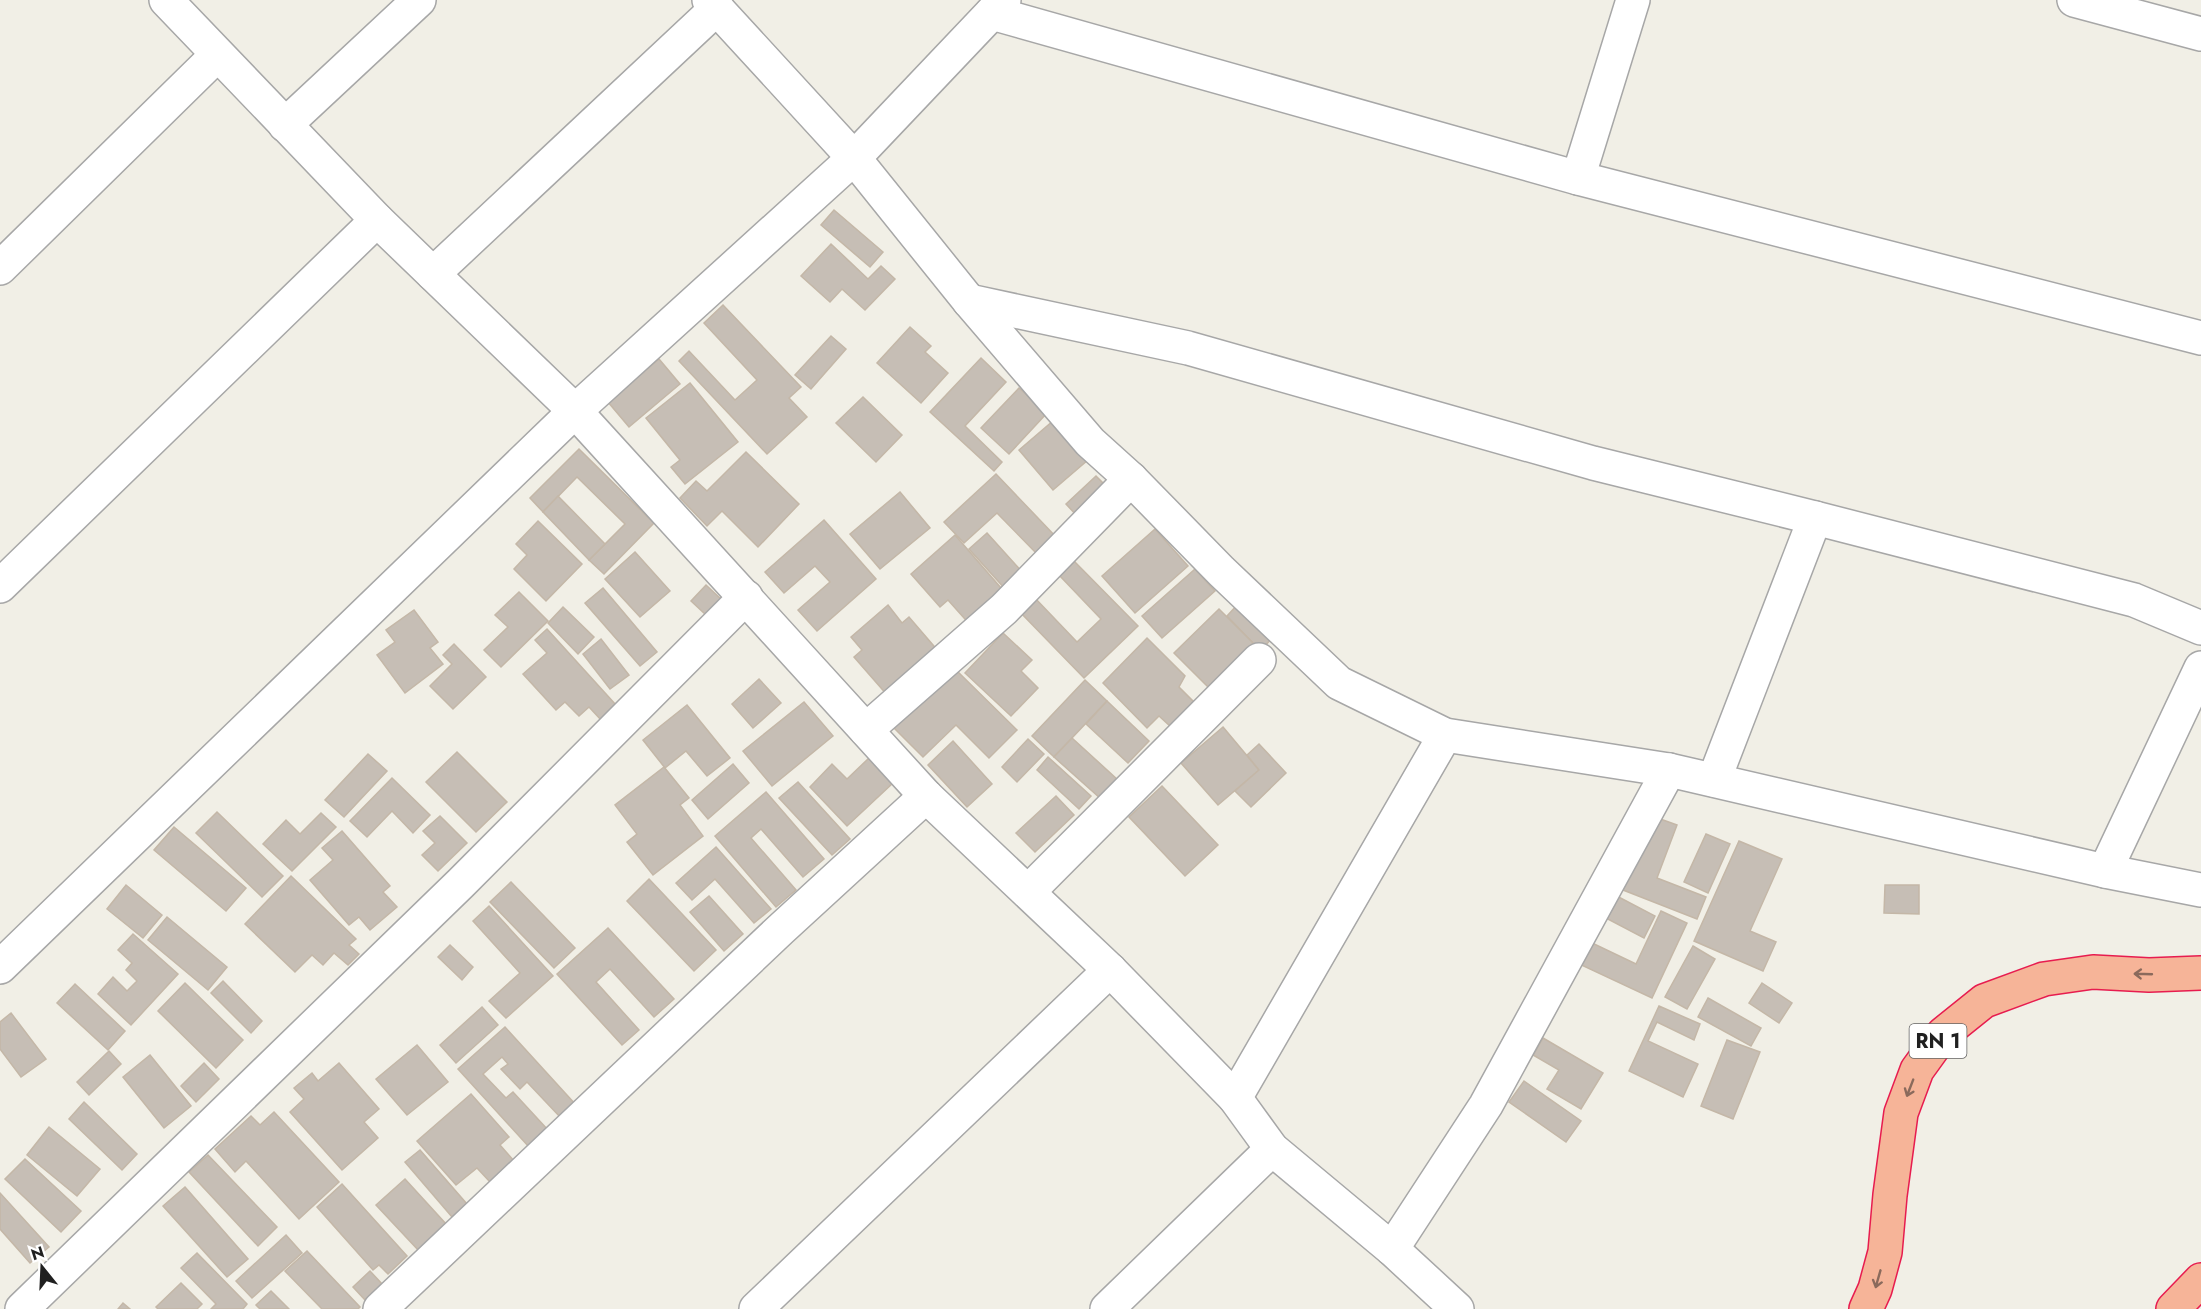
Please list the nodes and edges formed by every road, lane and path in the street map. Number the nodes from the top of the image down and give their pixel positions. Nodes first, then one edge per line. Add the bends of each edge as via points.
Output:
1 (166, 0) edge
2 (419, 0) edge
3 (1633, 0) edge
4 (2074, 0) edge
5 (713, 4) edge
6 (998, 6) edge
7 (2201, 34) edge
8 (217, 55) junction
9 (285, 125) junction
10 (854, 158) junction
11 (1578, 178) junction
12 (377, 220) junction
13 (0, 268) edge
14 (433, 274) junction
15 (969, 301) junction
16 (2201, 338) edge
17 (575, 411) junction
18 (1131, 479) junction
19 (1815, 518) junction
20 (0, 586) edge
21 (746, 597) junction
22 (2201, 628) edge
23 (1259, 660) dead end
24 (2201, 668) edge
25 (866, 730) junction
26 (1444, 735) junction
27 (1669, 770) junction
28 (1714, 780) junction
29 (926, 796) junction
30 (2105, 871) junction
31 (2201, 890) edge
32 (1028, 892) junction
33 (0, 967) edge
34 (1110, 970) junction
35 (2201, 973) edge
36 (1235, 1098) junction
37 (1272, 1149) junction
38 (1392, 1249) junction
39 (2201, 1280) edge
40 (2175, 1308) edge
41 (22, 1309) edge
42 (380, 1309) edge
43 (756, 1309) edge
44 (1107, 1309) edge
45 (1456, 1309) edge
46 (1866, 1309) edge

1 - 8 street
2 - 9 street
3 - 11 street
4 - 7 street
5 - 10 street
5 - 14 street
6 - 10 street
6 - 11 street
8 - 9 street
8 - 13 street
9 - 12 street
10 - 15 street
10 - 17 street
11 - 16 street
12 - 14 street
12 - 20 street
14 - 17 street
15 - 18 street via 1090,442
15 - 19 street via 1188,348 1593,463
17 - 21 street
17 - 33 street
18 - 25 street via 1004,609
18 - 26 street via 1339,683
19 - 22 street via 2134,600
19 - 28 street
21 - 25 street
21 - 41 street via 461,883
23 - 32 street
24 - 30 street
25 - 29 street
26 - 27 street
26 - 36 street
27 - 28 street
27 - 38 street via 1486,1105
28 - 30 street
29 - 32 street
29 - 42 street
30 - 31 street
32 - 34 street
34 - 36 street
34 - 43 street
35 -> 46 highway, RN 1 via 2093,972 2044,979 1984,1001 1943,1034 1917,1070 1901,1113 1885,1252
36 - 37 street
37 - 38 street
37 - 44 street
38 - 45 street
39 - 40 highway

